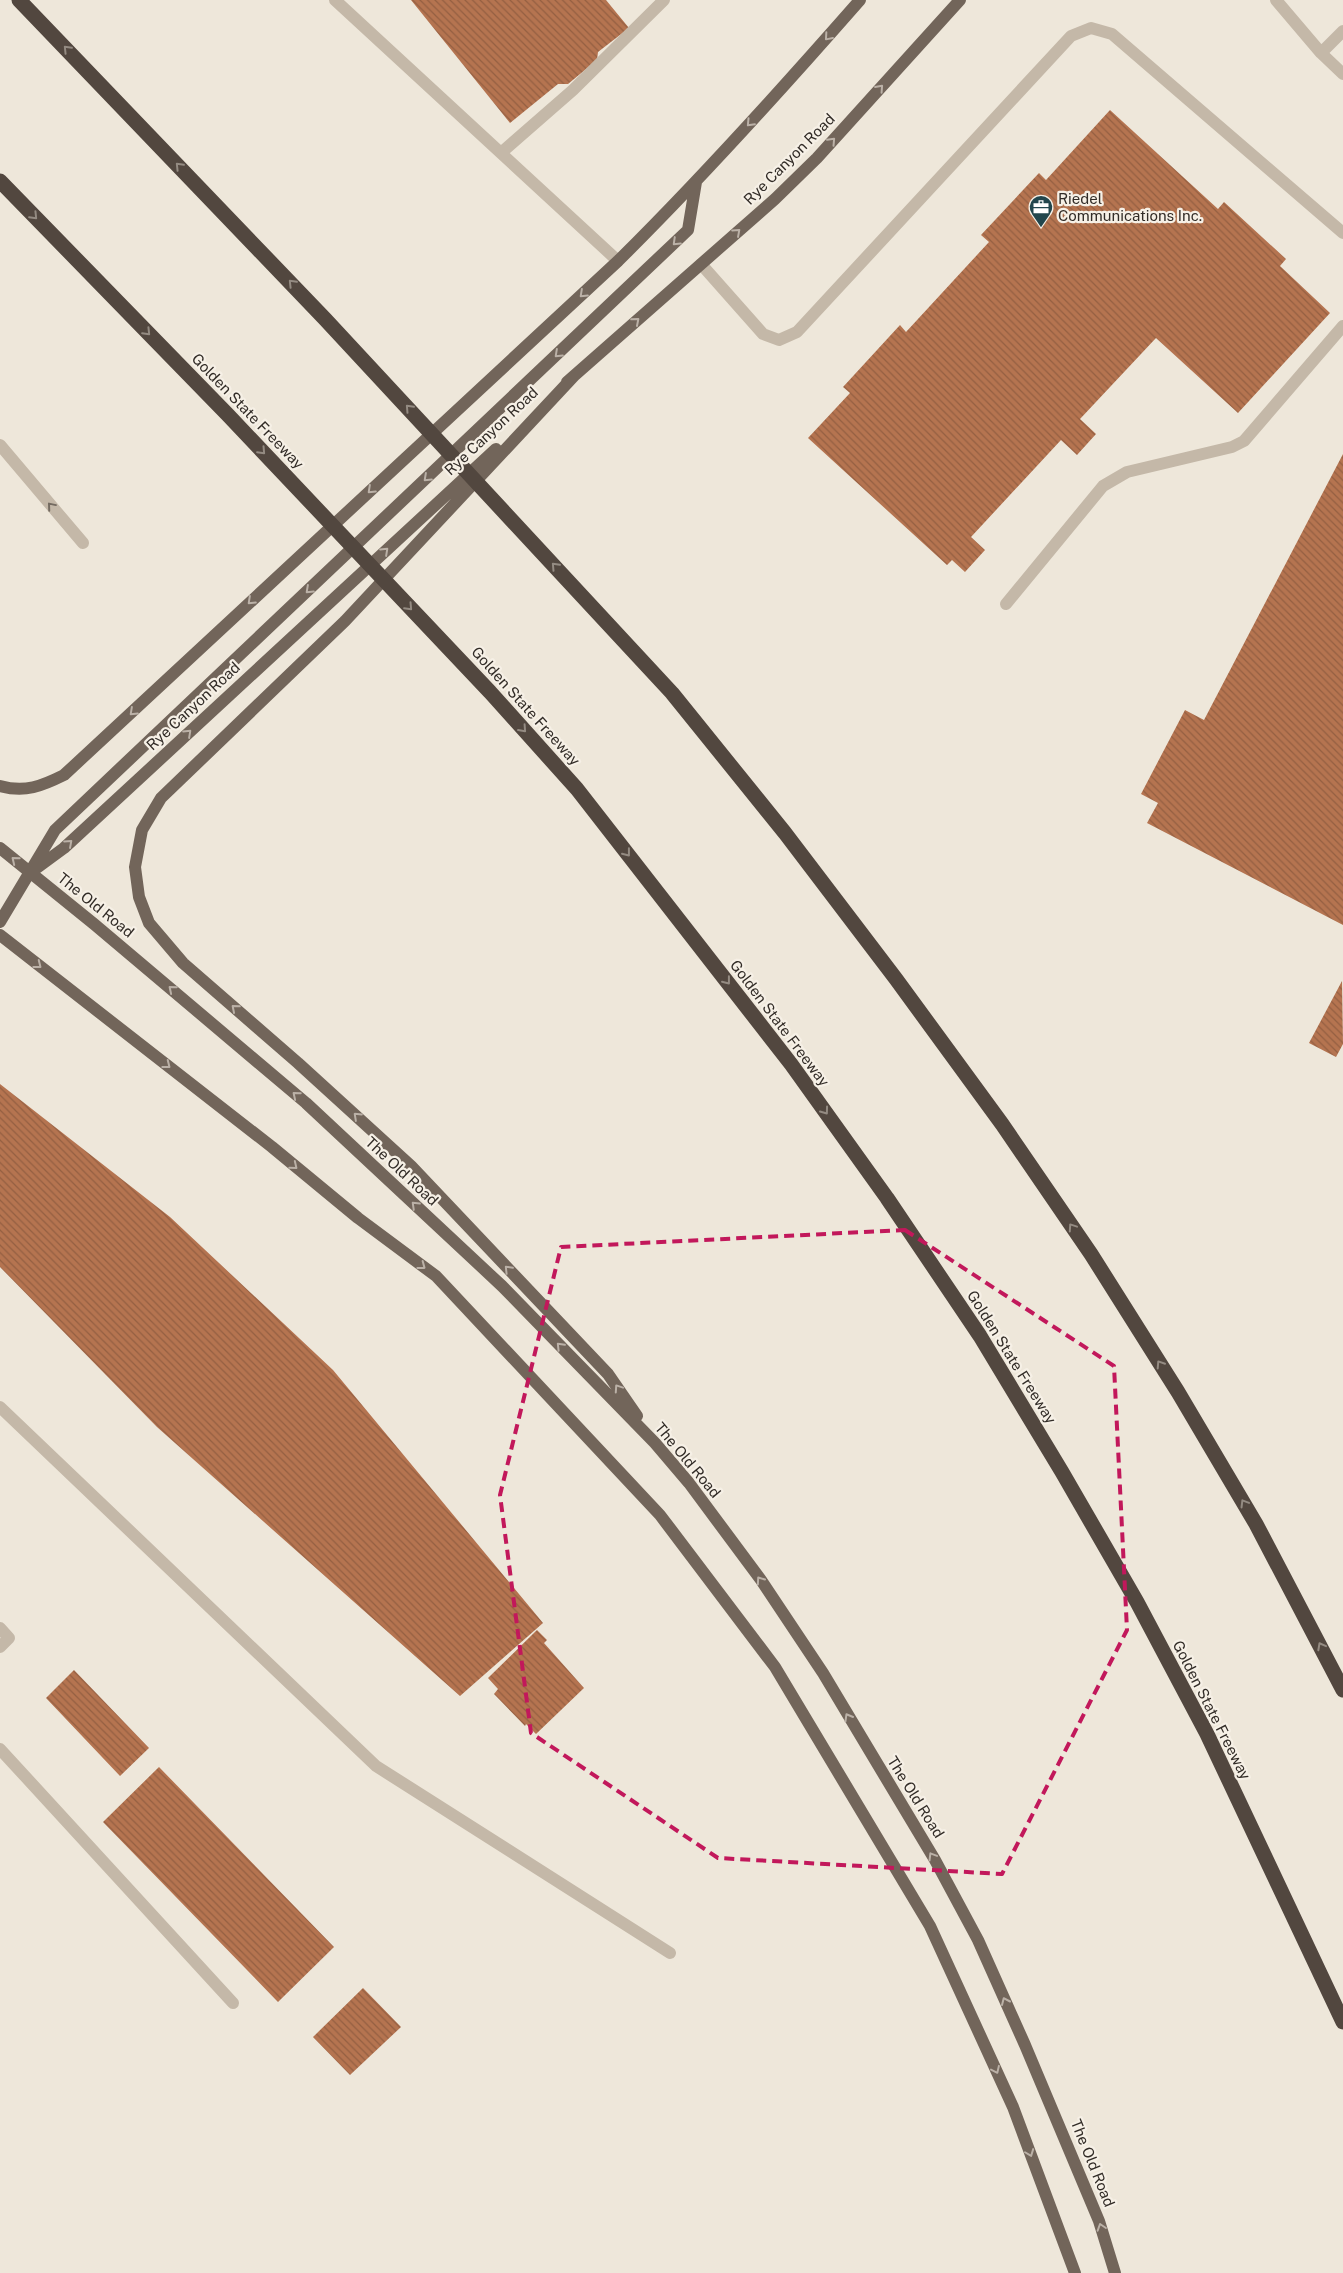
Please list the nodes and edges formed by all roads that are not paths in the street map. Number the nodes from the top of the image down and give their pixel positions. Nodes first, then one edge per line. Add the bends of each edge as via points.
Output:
1 (20, 0) edge
2 (336, 0) edge
3 (664, 0) edge
4 (860, 0) edge
5 (960, 0) edge
6 (1276, 0) edge
7 (1343, 31) edge
8 (1322, 53) junction
9 (1343, 74) edge
10 (502, 152) junction
11 (0, 181) edge
12 (696, 182) junction
13 (1343, 233) edge
14 (618, 261) junction
15 (701, 264) junction
16 (1343, 326) edge
17 (574, 376) junction
18 (0, 445) edge
19 (83, 543) dead end
20 (1006, 604) dead end
21 (0, 786) edge
22 (0, 848) edge
23 (30, 872) junction
24 (0, 922) edge
25 (0, 935) edge
26 (0, 1407) edge
27 (655, 1443) junction
28 (0, 1628) edge
29 (0, 1648) edge
30 (1343, 1690) edge
31 (0, 1749) edge
32 (670, 1953) dead end
33 (233, 2003) dead end
34 (1343, 2022) edge
35 (1074, 2273) edge
36 (1115, 2273) edge

30 -> 1 highway via 1256,1524 1091,1254 1002,1124 784,833 672,693 326,318
2 - 10 street
3 - 10 street via 573,90
4 -> 12 main road
15 -> 5 main road, Rye Canyon Road via 816,158
6 - 8 street
7 - 8 street
8 - 9 street
10 - 14 street
11 -> 34 highway, Golden State Freeway via 228,415 578,789 791,1064 980,1336 1117,1568 1207,1734
12 - 14 main road
12 -> 23 main road, Rye Canyon Road via 688,230 55,830
13 - 15 street via 1112,34 1091,28 1070,36 797,332 779,340 763,334
14 -> 21 main road via 64,775 43,785 15,790
17 -> 15 main road, Rye Canyon Road
16 - 20 street via 1244,441 1232,447 1127,472 1103,486
23 -> 17 main road, Rye Canyon Road via 64,848
27 -> 17 main road via 608,1374 411,1166 184,964 149,923 139,897 136,867 142,830 161,798 345,621
19 -> 18 street
23 -> 22 main road, The Old Road
23 - 24 main road, Rye Canyon Road
27 -> 23 main road, The Old Road via 502,1286 306,1103
25 -> 35 main road via 436,1276 660,1515 775,1667 930,1926 1013,2107
26 - 32 street via 376,1766
36 -> 27 main road, The Old Road via 1099,2221 1056,2116 978,1940 944,1876 823,1673 761,1580
28 - 29 street via 9,1638
31 - 33 street

